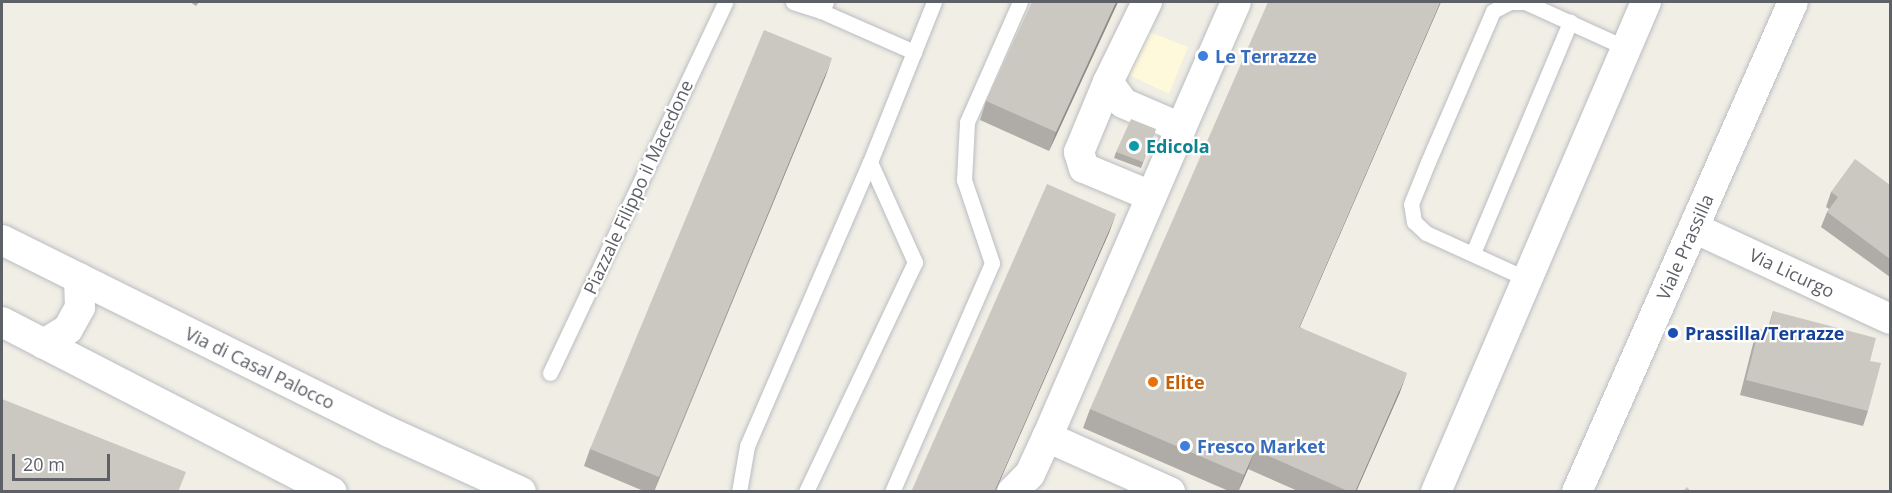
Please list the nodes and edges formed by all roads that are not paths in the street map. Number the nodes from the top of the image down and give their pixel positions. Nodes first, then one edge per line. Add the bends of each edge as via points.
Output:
1 (725, 2) edge
2 (793, 2) edge
3 (934, 2) edge
4 (1020, 2) edge
5 (1147, 2) edge
6 (1236, 2) edge
7 (1646, 2) edge
8 (1793, 2) edge
9 (824, 6) edge
10 (1570, 22) junction
11 (1626, 48) junction
12 (914, 52) junction
13 (1108, 82) junction
14 (1181, 128) junction
15 (870, 162) junction
16 (1151, 196) junction
17 (1694, 228) junction
18 (2, 240) edge
19 (1473, 253) junction
20 (79, 278) junction
21 (1527, 279) junction
22 (1890, 319) edge
23 (2, 322) edge
24 (44, 344) junction
25 (550, 374) dead end
26 (1047, 436) junction
27 (1157, 489) edge
28 (332, 492) edge
29 (521, 492) edge
30 (739, 492) edge
31 (806, 492) edge
32 (892, 492) edge
33 (1012, 492) edge
34 (1436, 492) edge
35 (1577, 492) edge

1 - 25 lane, Piazzale Filippo il Macedone
2 - 9 lane
3 - 12 lane
4 - 32 lane via 967,122 964,180 992,263
5 - 13 street
6 - 14 street
7 - 11 street
8 - 17 street, Viale Prassilla
9 - 12 lane
10 - 11 lane
10 - 19 lane
10 - 19 lane via 1525,2 1510,2 1493,11 1428,162 1411,204 1414,222 1426,233
11 - 21 street
12 - 15 lane
13 - 14 street via 1123,103
13 - 16 street via 1079,152 1084,168
14 - 16 street
15 - 30 lane via 747,446
15 - 31 lane via 915,262
16 - 26 street
17 - 22 street, Via Licurgo
17 - 35 street, Viale Prassilla
18 - 20 street, Via di Casal Palocco
19 - 21 lane
20 - 24 street via 80,307 68,330
20 - 29 street, Via di Casal Palocco via 389,432
21 - 34 street
23 - 24 street
24 - 28 street
26 - 27 street
26 - 33 street via 1030,474

